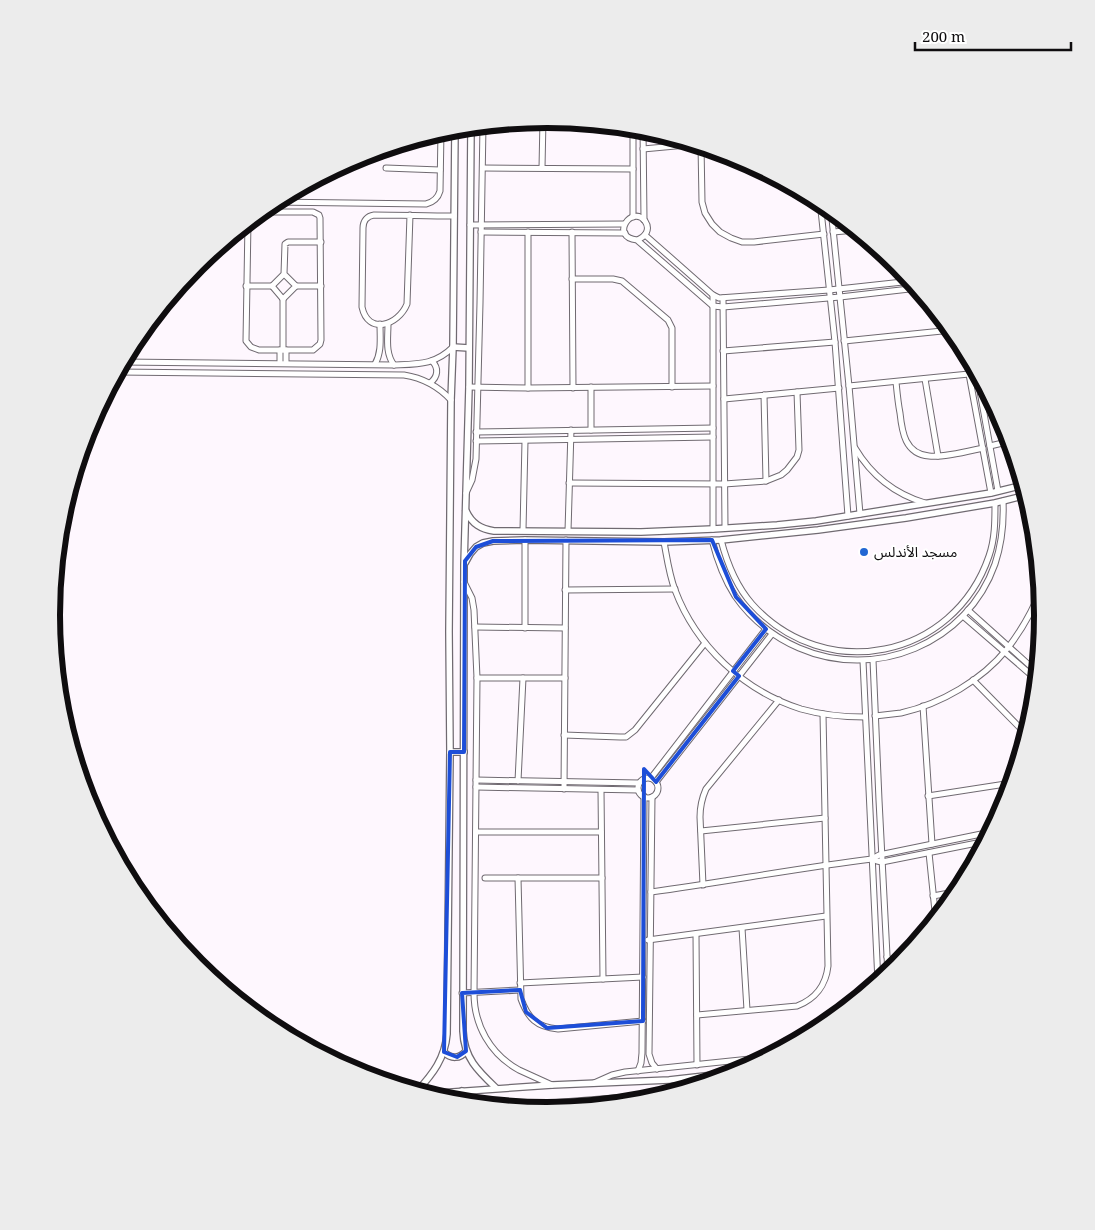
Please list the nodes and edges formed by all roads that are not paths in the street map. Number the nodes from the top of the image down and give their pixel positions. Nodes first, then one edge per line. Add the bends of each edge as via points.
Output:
1 (543, 128) edge
2 (483, 132) edge
3 (471, 134) edge
4 (633, 135) edge
5 (455, 137) edge
6 (643, 137) edge
7 (441, 140) edge
8 (682, 146) edge
9 (643, 149) junction
10 (699, 152) edge
11 (386, 168) dead end
12 (483, 168) junction
13 (542, 168) junction
14 (633, 168) junction
15 (440, 170) junction
16 (289, 202) edge
17 (274, 212) edge
18 (821, 212) edge
19 (410, 215) junction
20 (454, 216) junction
21 (634, 217) junction
22 (644, 220) junction
23 (832, 220) edge
24 (624, 224) junction
25 (470, 225) junction
26 (482, 225) junction
27 (248, 231) edge
28 (847, 231) edge
29 (482, 232) junction
30 (528, 232) junction
31 (572, 232) junction
32 (833, 232) junction
33 (625, 233) junction
34 (824, 234) junction
35 (645, 235) junction
36 (636, 240) junction
37 (321, 242) junction
38 (284, 274) junction
39 (572, 279) junction
40 (903, 282) edge
41 (246, 286) junction
42 (272, 286) junction
43 (296, 286) junction
44 (321, 286) junction
45 (839, 289) junction
46 (909, 289) edge
47 (829, 290) junction
48 (713, 296) junction
49 (723, 298) junction
50 (830, 298) junction
51 (840, 298) junction
52 (283, 299) junction
53 (713, 306) junction
54 (723, 307) junction
55 (380, 324) junction
56 (388, 324) junction
57 (943, 331) edge
58 (844, 340) junction
59 (835, 342) junction
60 (453, 347) junction
61 (469, 348) junction
62 (283, 350) junction
63 (723, 351) junction
64 (432, 361) junction
65 (131, 362) edge
66 (283, 363) junction
67 (375, 364) junction
68 (394, 365) junction
69 (968, 368) edge
70 (124, 372) edge
71 (969, 374) junction
72 (925, 379) junction
73 (896, 382) junction
74 (430, 383) junction
75 (713, 386) junction
76 (849, 386) junction
77 (469, 387) junction
78 (591, 387) junction
79 (672, 387) junction
80 (478, 388) junction
81 (528, 388) junction
82 (573, 388) junction
83 (839, 388) junction
84 (980, 390) edge
85 (797, 392) junction
86 (764, 395) junction
87 (724, 398) junction
88 (985, 399) edge
89 (451, 400) junction
90 (982, 400) junction
91 (713, 428) junction
92 (570, 430) junction
93 (591, 430) junction
94 (476, 432) junction
95 (713, 437) junction
96 (525, 440) junction
97 (570, 440) junction
98 (476, 441) junction
99 (1003, 443) edge
100 (854, 446) junction
101 (990, 446) junction
102 (983, 448) junction
103 (938, 456) junction
104 (766, 480) junction
105 (569, 483) junction
106 (713, 484) junction
107 (724, 484) junction
108 (1017, 487) edge
109 (998, 491) junction
110 (466, 493) junction
111 (991, 493) junction
112 (1020, 497) edge
113 (859, 500) junction
114 (1003, 501) junction
115 (848, 502) junction
116 (925, 503) junction
117 (995, 503) junction
118 (466, 509) junction
119 (860, 514) junction
120 (848, 516) junction
121 (725, 528) junction
122 (713, 529) junction
123 (490, 530) junction
124 (523, 530) junction
125 (681, 530) junction
126 (568, 531) junction
127 (667, 531) junction
128 (525, 540) junction
129 (566, 540) junction
130 (712, 540) junction
131 (720, 540) junction
132 (493, 541) junction
133 (682, 541) junction
134 (667, 542) junction
135 (464, 565) junction
136 (464, 582) junction
137 (675, 589) junction
138 (565, 590) junction
139 (1035, 606) edge
140 (968, 610) junction
141 (1033, 610) joint
142 (963, 616) junction
143 (475, 627) junction
144 (525, 628) junction
145 (565, 628) junction
146 (766, 628) junction
147 (772, 634) junction
148 (705, 643) junction
149 (1006, 649) junction
150 (873, 660) junction
151 (863, 661) junction
152 (1032, 669) edge
153 (733, 671) junction
154 (1031, 674) edge
155 (739, 676) junction
156 (477, 678) junction
157 (523, 678) junction
158 (565, 678) junction
159 (974, 680) junction
160 (779, 700) junction
161 (923, 706) junction
162 (823, 714) junction
163 (874, 716) junction
164 (865, 717) junction
165 (1021, 729) edge
166 (564, 735) junction
167 (450, 752) junction
168 (464, 752) junction
169 (651, 778) junction
170 (476, 780) junction
171 (518, 781) junction
172 (564, 781) junction
173 (639, 782) junction
174 (656, 782) junction
175 (1005, 784) edge
176 (476, 787) junction
177 (564, 789) junction
178 (602, 790) junction
179 (638, 790) junction
180 (644, 796) junction
181 (928, 796) junction
182 (652, 797) junction
183 (825, 818) junction
184 (701, 831) junction
185 (476, 832) junction
186 (601, 832) junction
187 (984, 833) edge
188 (979, 843) edge
189 (932, 844) junction
190 (929, 853) junction
191 (882, 854) junction
192 (872, 859) junction
193 (882, 862) junction
194 (826, 865) junction
195 (485, 878) dead end
196 (518, 878) junction
197 (602, 878) junction
198 (703, 885) junction
199 (651, 892) junction
200 (948, 893) edge
201 (933, 896) junction
202 (935, 911) edge
203 (826, 916) junction
204 (742, 928) junction
205 (696, 934) junction
206 (650, 940) junction
207 (643, 941) junction
208 (886, 955) junction
209 (890, 962) edge
210 (887, 965) edge
211 (878, 974) edge
212 (643, 977) junction
213 (603, 979) junction
214 (520, 983) junction
215 (520, 990) junction
216 (462, 993) junction
217 (474, 993) junction
218 (747, 1010) junction
219 (697, 1016) junction
220 (642, 1021) junction
221 (466, 1051) junction
222 (444, 1052) junction
223 (746, 1059) edge
224 (697, 1065) junction
225 (657, 1069) junction
226 (638, 1071) junction
227 (707, 1076) edge
228 (592, 1083) junction
229 (552, 1085) junction
230 (422, 1086) edge
231 (496, 1088) junction
232 (462, 1090) junction
233 (446, 1092) edge
234 (461, 1094) edge

1 - 13 street
2 - 12 street
3 - 25 street
4 - 14 street
5 - 20 street
6 - 9 street
7 - 15 street
8 - 9 street
9 - 22 street
10 - 34 street via 702,202 705,213 720,232 742,242
11 - 15 street
12 - 13 street
12 - 26 street
13 - 14 street
14 - 21 street
15 - 16 street via 440,191 434,201 426,204
17 - 37 street via 316,213 321,221
18 - 34 street
19 - 20 street
19 - 55 street via 370,216 363,224 362,307 366,317
19 - 56 street via 407,304 402,314
20 - 60 street
21 - 22 street
21 - 24 street
22 - 35 street via 647,227
23 - 32 street
24 - 26 street
24 - 33 street
25 - 26 street
25 - 61 street
26 - 29 street
27 - 41 street
28 - 32 street
29 - 30 street
29 - 80 street
30 - 31 street
30 - 81 street
31 - 33 street
31 - 39 street
32 - 45 street
33 - 36 street via 628,238
34 - 47 street
35 - 36 street
35 - 48 street
36 - 53 street
37 - 38 street via 286,242
37 - 44 street
38 - 42 street
38 - 43 street
39 - 79 street via 622,281 668,320 672,328
39 - 82 street
40 - 45 street
41 - 42 street
41 - 62 street via 246,341 255,349
42 - 52 street
43 - 44 street
43 - 52 street
44 - 62 street via 320,344 313,350
45 - 47 street
45 - 51 street
46 - 51 street
47 - 49 street
47 - 50 street
48 - 49 street
48 - 53 street
49 - 54 street
50 - 51 street
50 - 54 street
50 - 59 street
51 - 58 street
52 - 62 street
53 - 54 street
53 - 75 street
54 - 63 street
55 - 56 street
55 - 67 street via 380,349
56 - 68 street via 388,350
57 - 58 street
58 - 76 street
59 - 63 street
59 - 83 street
60 - 61 street
60 - 64 street
60 - 89 street
61 - 77 street
62 - 66 street
63 - 87 street
64 - 68 street
64 - 74 street via 437,373
65 - 66 street
66 - 67 street
67 - 68 street
69 - 71 street
70 - 74 street via 404,375
71 - 72 street
71 - 102 street
72 - 73 street
72 - 103 street
73 - 76 street
73 - 103 street via 906,441 920,454
74 - 89 street
75 - 79 street
75 - 91 street
76 - 100 street
77 - 80 street
77 - 110 street
78 - 79 street
78 - 82 street
78 - 93 street
80 - 81 street
80 - 94 street
81 - 82 street
83 - 85 street
83 - 115 street
84 - 90 street
85 - 86 street
85 - 104 street via 800,450 788,470
86 - 87 street
86 - 104 street
87 - 107 street
88 - 90 street
89 - 167 street
90 - 101 street
91 - 93 street
91 - 95 street
92 - 93 street
92 - 94 street
92 - 97 street
94 - 98 street
95 - 97 street
95 - 106 street
96 - 97 street
96 - 98 street
96 - 124 street
97 - 105 street
98 - 110 street via 475,466
99 - 101 street
100 - 113 street
100 - 116 street via 880,480
101 - 109 street
102 - 103 street
102 - 111 street
104 - 107 street
105 - 106 street
105 - 126 street
106 - 107 street
106 - 122 street
107 - 121 street
108 - 109 street
109 - 111 street
110 - 118 street
111 - 116 street
112 - 114 street
113 - 115 street
113 - 119 street
114 - 117 street
114 - 140 street via 1002,540 995,565
115 - 120 street
116 - 119 street
117 - 131 street via 818,530
117 - 131 street via 989,555 965,601 947,620 925,634 885,650 858,652 816,646 770,622 737,582
118 - 123 street via 472,522
118 - 135 street
119 - 120 street
120 - 121 street
121 - 122 street
122 - 125 street
123 - 124 street
123 - 132 street via 488,536
124 - 126 street
125 - 127 street
125 - 133 street
126 - 127 street
127 - 134 street via 670,537
128 - 129 street
128 - 132 street
128 - 144 street
129 - 134 street
129 - 138 street
130 - 131 street
130 - 133 street
130 - 146 street via 724,577 736,597
132 - 135 street via 476,547
133 - 134 street
134 - 137 street via 668,563
135 - 136 street
136 - 143 street via 474,604
136 - 168 street
137 - 138 street
137 - 148 street
138 - 145 street
139 - 141 street
140 - 142 street
140 - 149 street
141 - 149 street
142 - 149 street
142 - 150 street via 923,645
143 - 144 street
143 - 156 street
144 - 145 street
145 - 158 street
146 - 147 street
146 - 153 street
147 - 151 street via 828,658
147 - 155 street
148 - 153 street
148 - 166 street via 631,734 620,738
149 - 152 street
149 - 154 street
149 - 159 street
150 - 151 street
150 - 163 street
151 - 164 street
153 - 155 street
153 - 169 street
155 - 160 street
155 - 174 street
156 - 157 street
156 - 170 street
157 - 158 street
157 - 171 street
158 - 166 street
159 - 161 street
159 - 165 street
160 - 162 street
160 - 184 street via 706,789 700,807
161 - 163 street
161 - 181 street
162 - 164 street
162 - 183 street
163 - 191 street
164 - 192 street
166 - 172 street
167 - 168 street
167 - 222 street via 447,1034
168 - 216 street
169 - 173 street
169 - 174 street
170 - 171 street
170 - 176 street
171 - 172 street
172 - 173 street
172 - 177 street
173 - 179 street
174 - 182 street via 657,790
175 - 181 street
176 - 177 street
176 - 185 street
177 - 178 street
178 - 179 street
178 - 186 street
179 - 180 street
180 - 182 street
180 - 207 street
181 - 189 street
182 - 199 street
183 - 184 street
183 - 194 street
184 - 198 street
185 - 186 street
185 - 217 street
186 - 197 street
187 - 189 street
188 - 190 street
189 - 191 street
190 - 193 street
190 - 201 street
191 - 192 street
191 - 193 street
192 - 193 street
192 - 194 street
192 - 211 street
193 - 208 street
194 - 198 street
194 - 203 street
195 - 196 street
196 - 197 street
196 - 214 street
197 - 213 street
198 - 199 street
199 - 206 street
200 - 201 street
201 - 202 street
203 - 204 street
203 - 218 street via 827,972 819,991 797,1006
204 - 205 street
204 - 218 street
205 - 206 street
205 - 219 street
206 - 207 street
206 - 225 street via 649,1054
207 - 212 street
208 - 209 street
208 - 210 street
212 - 213 street
212 - 220 street
213 - 214 street
214 - 215 street
215 - 217 street
215 - 220 street via 526,1012 547,1028
216 - 217 street
216 - 221 street
217 - 229 street via 476,1018 490,1046 514,1067
218 - 219 street
219 - 224 street
220 - 226 street via 642,1058
221 - 222 street via 457,1057
221 - 231 street via 477,1069
222 - 230 street via 436,1069
223 - 224 street
224 - 225 street
225 - 226 street
226 - 228 street via 612,1075
227 - 228 street
228 - 229 street
229 - 231 street
231 - 232 street
232 - 233 street
232 - 234 street

